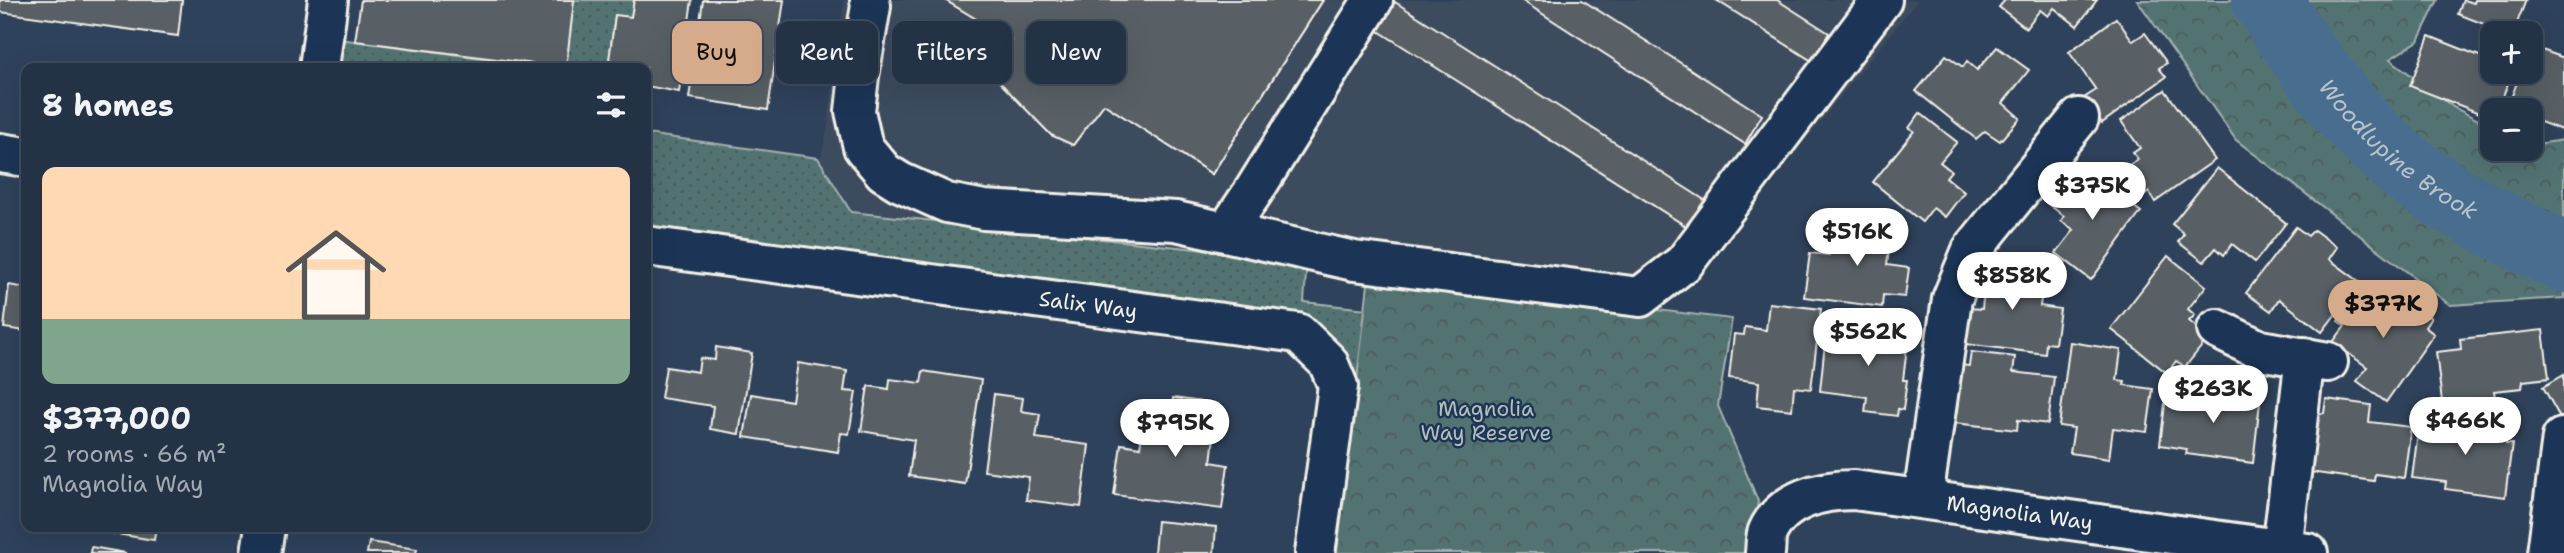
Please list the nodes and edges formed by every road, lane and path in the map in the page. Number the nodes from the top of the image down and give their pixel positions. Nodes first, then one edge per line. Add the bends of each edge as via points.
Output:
1 (328, 0) edge
2 (870, 0) edge
3 (1373, 0) edge
4 (1882, 0) edge
5 (320, 63) edge
6 (2079, 118) dead end
7 (0, 153) edge
8 (21, 156) edge
9 (1226, 232) junction
10 (651, 247) edge
11 (2217, 329) dead end
12 (2562, 438) dead end
13 (1923, 498) junction
14 (264, 532) edge
15 (2295, 551) edge
16 (261, 553) edge
17 (1315, 553) edge
18 (1765, 553) edge
19 (2547, 553) edge

1 - 5 street
2 - 9 street via 855,111 863,147 884,172 947,203 985,210 1176,220
3 - 9 street
4 - 9 street via 1684,263 1640,297 1354,261
6 - 13 street via 1972,250 1952,299
7 - 8 street
10 - 17 street, Salix Way via 1298,333 1328,362 1338,386
11 - 15 street via 2260,350 2317,360
12 - 19 street
13 - 15 street, Magnolia Way
13 - 18 street, Magnolia Way via 1854,490 1818,493 1799,500 1775,521 1767,533
14 - 16 street

